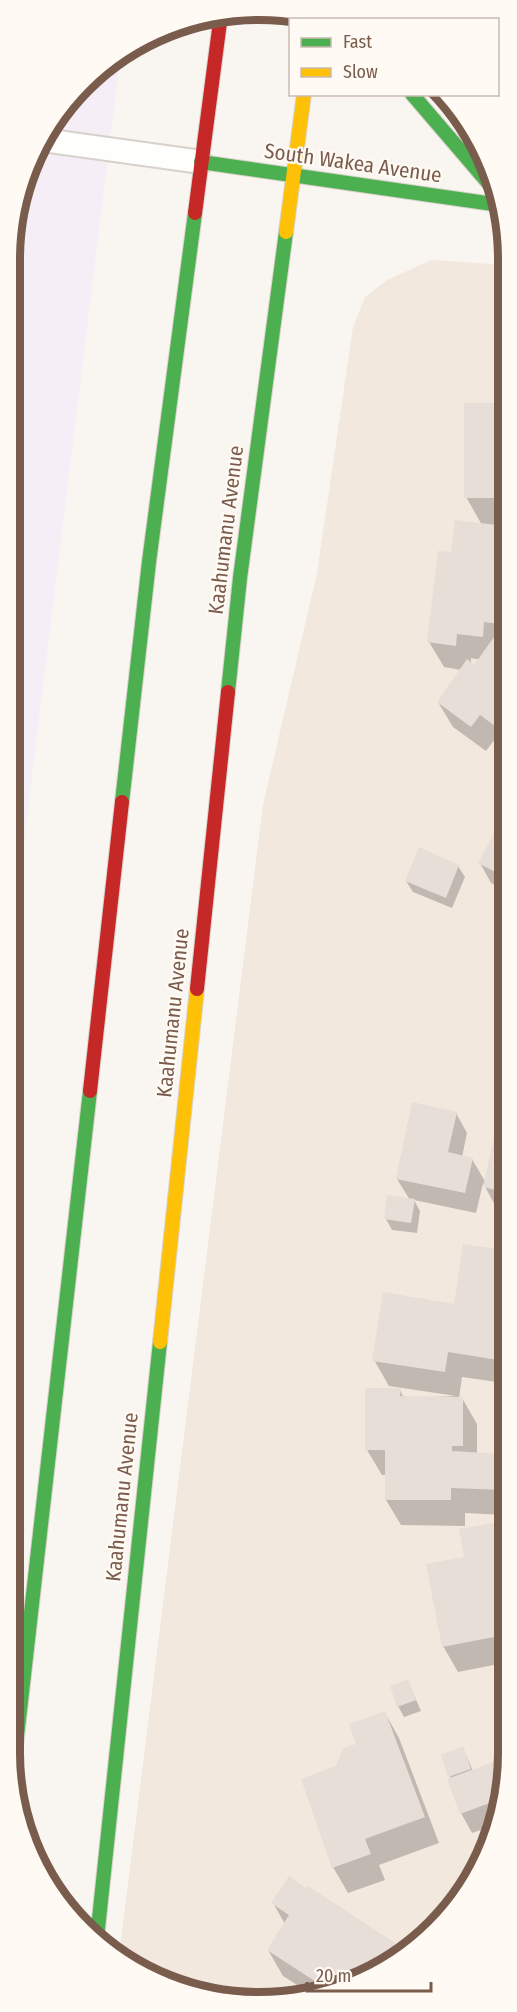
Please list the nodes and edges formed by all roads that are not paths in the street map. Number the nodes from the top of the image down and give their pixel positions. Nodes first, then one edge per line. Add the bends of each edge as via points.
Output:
1 (220, 23) edge
2 (304, 96) edge
3 (414, 96) edge
4 (51, 141) edge
5 (201, 162) junction
6 (294, 176) junction
7 (484, 179) edge
8 (491, 204) edge
9 (20, 1710) edge
10 (98, 1930) edge

1 - 5 main road
2 - 6 main road, Kaahumanu Avenue
3 - 7 main road
4 - 5 lane
5 - 6 main road, South Wakea Avenue
5 - 9 main road via 149,562
6 - 8 main road, South Wakea Avenue
6 - 10 main road, Kaahumanu Avenue via 240,578

